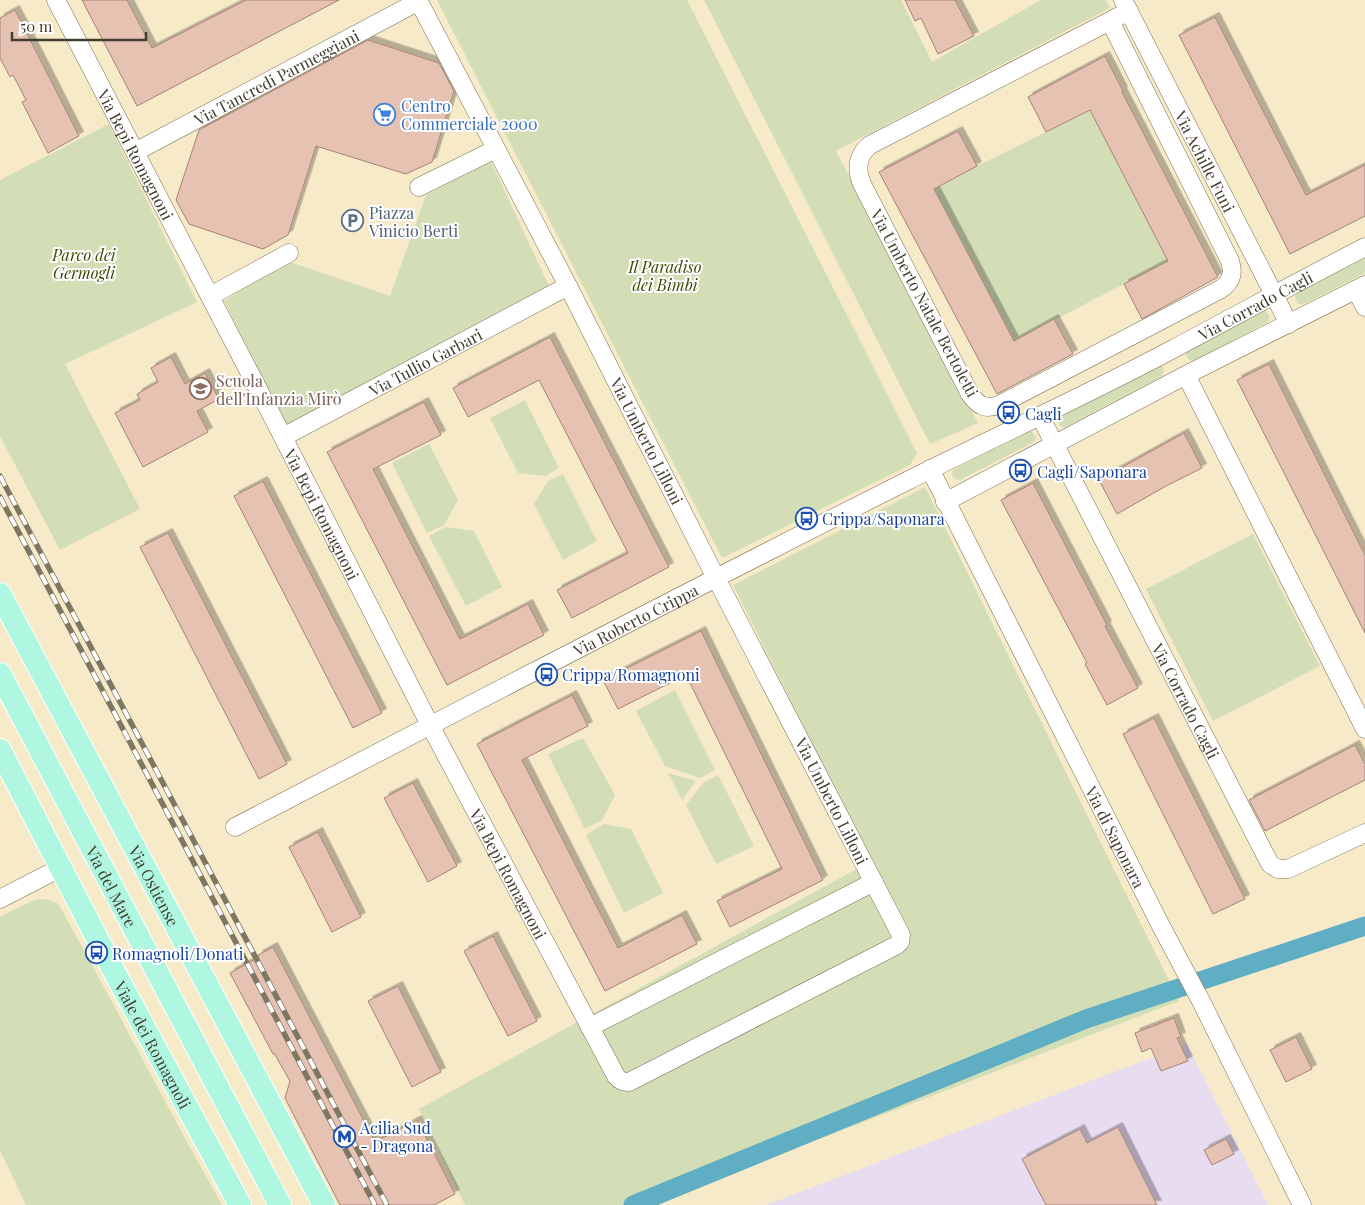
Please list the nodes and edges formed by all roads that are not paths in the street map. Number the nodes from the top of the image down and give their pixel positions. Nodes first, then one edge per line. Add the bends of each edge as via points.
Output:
1 (56, 0) edge
2 (418, 1) edge
3 (1126, 6) edge
4 (1110, 21) junction
5 (496, 149) junction
6 (135, 152) junction
7 (419, 187) dead end
8 (1365, 247) edge
9 (289, 253) dead end
10 (568, 286) junction
11 (1361, 287) edge
12 (1274, 294) junction
13 (210, 296) junction
14 (1365, 307) edge
15 (1289, 324) junction
16 (1173, 349) junction
17 (1186, 375) junction
18 (1168, 385) junction
19 (1040, 416) junction
20 (283, 437) junction
21 (1055, 444) junction
22 (930, 469) junction
23 (945, 502) junction
24 (716, 578) junction
25 (0, 594) edge
26 (0, 674) edge
27 (430, 725) junction
28 (1365, 729) edge
29 (0, 750) edge
30 (235, 827) dead end
31 (1365, 833) edge
32 (60, 868) junction
33 (874, 882) junction
34 (0, 899) edge
35 (590, 1027) junction
36 (240, 1205) edge
37 (280, 1205) edge
38 (324, 1205) edge
39 (1302, 1205) edge

1 - 6 street, Via Bepi Romagnoni
2 - 5 street, Via Umberto Lilloni
2 - 6 street, Via Tancredi Parmeggiani
3 - 4 street, Via Umberto Natale Bertoletti
3 - 12 street, Via Achille Funi
4 - 4 street, Via Umberto Natale Bertoletti via 870,145 859,161 862,184 970,394 984,407 995,407 1010,400 1221,289 1231,278 1230,261
5 - 7 street
5 - 10 street, Via Umberto Lilloni
6 - 13 street, Via Bepi Romagnoni
8 - 12 street, Via Corrado Cagli
9 - 13 street
10 - 20 street, Via Tullio Garbari
10 - 24 street, Via Umberto Lilloni
11 - 14 street
11 - 15 street, Via Corrado Cagli
12 - 15 street, Via Achille Funi
12 - 16 street, Via Corrado Cagli
13 - 20 street, Via Bepi Romagnoni
15 - 17 street, Via Corrado Cagli
16 - 18 street via 1177,362
16 - 19 street, Via Corrado Cagli
17 - 18 street, Via Corrado Cagli
17 - 28 street
18 - 21 street, Via Corrado Cagli
19 - 21 street
19 - 22 street, Via Corrado Cagli
20 - 27 street, Via Bepi Romagnoni
21 - 23 street, Via Corrado Cagli
21 - 31 street, Via Corrado Cagli via 1270,864 1283,870 1293,867
22 - 23 street, Via di Saponara
22 - 24 street, Via Roberto Crippa
23 - 39 street, Via di Saponara
24 - 27 street, Via Roberto Crippa
24 - 33 street, Via Umberto Lilloni
25 - 38 main road, Via Ostiense
26 - 37 main road, Via del Mare
27 - 30 street, Via Roberto Crippa
27 - 35 street, Via Bepi Romagnoni
29 - 32 main road, Viale dei Romagnoli
32 - 34 street
32 - 36 main road, Viale dei Romagnoli
33 - 35 street, Via Umberto Lilloni
33 - 35 street, Via Umberto Lilloni via 900,932 901,939 897,945 644,1076 629,1082 620,1080

